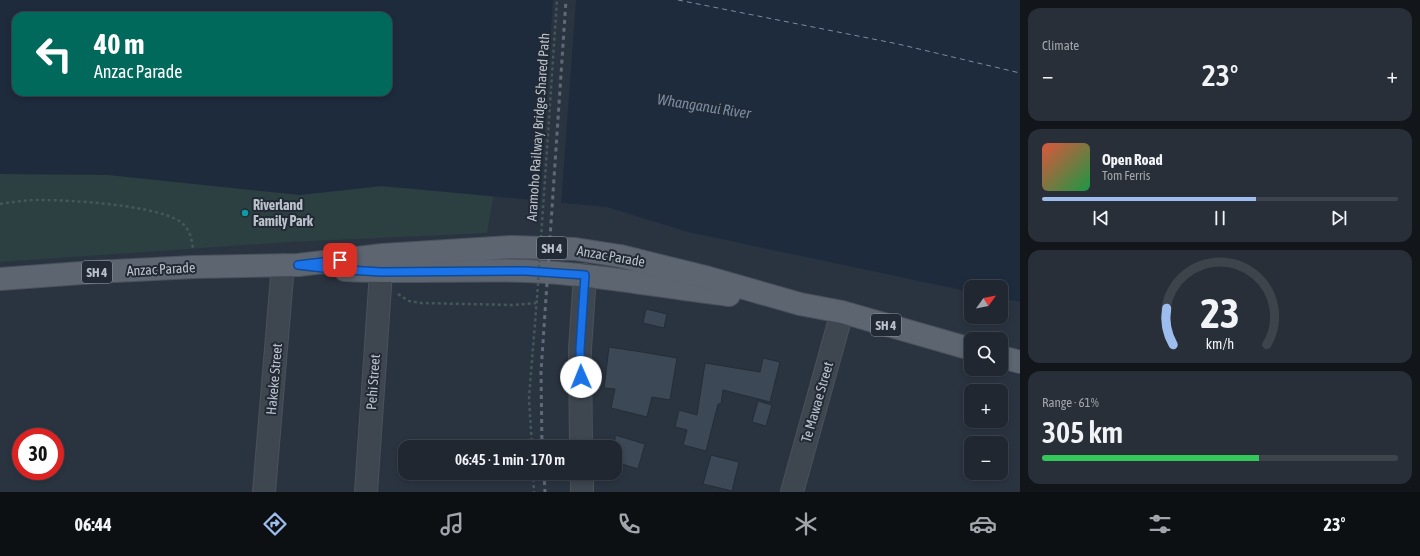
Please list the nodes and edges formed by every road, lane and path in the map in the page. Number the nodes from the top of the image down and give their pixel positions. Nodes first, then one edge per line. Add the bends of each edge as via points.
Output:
1 (557, 0) edge
2 (0, 204) edge
3 (290, 265) junction
4 (194, 267) junction
5 (381, 272) junction
6 (585, 275) junction
7 (0, 279) edge
8 (536, 303) junction
9 (800, 304) junction
10 (842, 312) junction
11 (964, 347) edge
12 (1008, 359) edge
13 (1020, 362) edge
14 (532, 440) edge
15 (581, 440) edge
16 (533, 480) edge
17 (582, 480) edge
18 (264, 492) edge
19 (366, 492) edge
20 (534, 492) edge
21 (582, 492) edge
22 (792, 492) edge

1 - 8 path, Aramoho Railway Bridge Shared Path, bridge
2 - 4 path via 40,200 122,205 172,217 184,224 190,232
3 - 4 main road, Anzac Parade / SH 4
3 - 5 main road, Anzac Parade / SH 4
3 - 9 main road, Anzac Parade / SH 4 via 383,255 512,247 575,249 635,259
3 - 18 street, Hakeke Street
4 - 7 main road, Anzac Parade / SH 4
5 - 6 main road, Anzac Parade / SH 4 via 526,271
5 - 8 path via 392,290 409,301 512,305
5 - 19 street, Pehi Street
6 - 9 main road, Anzac Parade / SH 4
6 - 15 street via 580,349
8 - 14 path, Aramoho Railway Bridge Shared Path via 529,398
9 - 10 main road, Anzac Parade / SH 4
10 - 11 main road, Anzac Parade / SH 4
10 - 22 street, Te Mawae Street
12 - 13 main road
16 - 20 path
17 - 21 street

